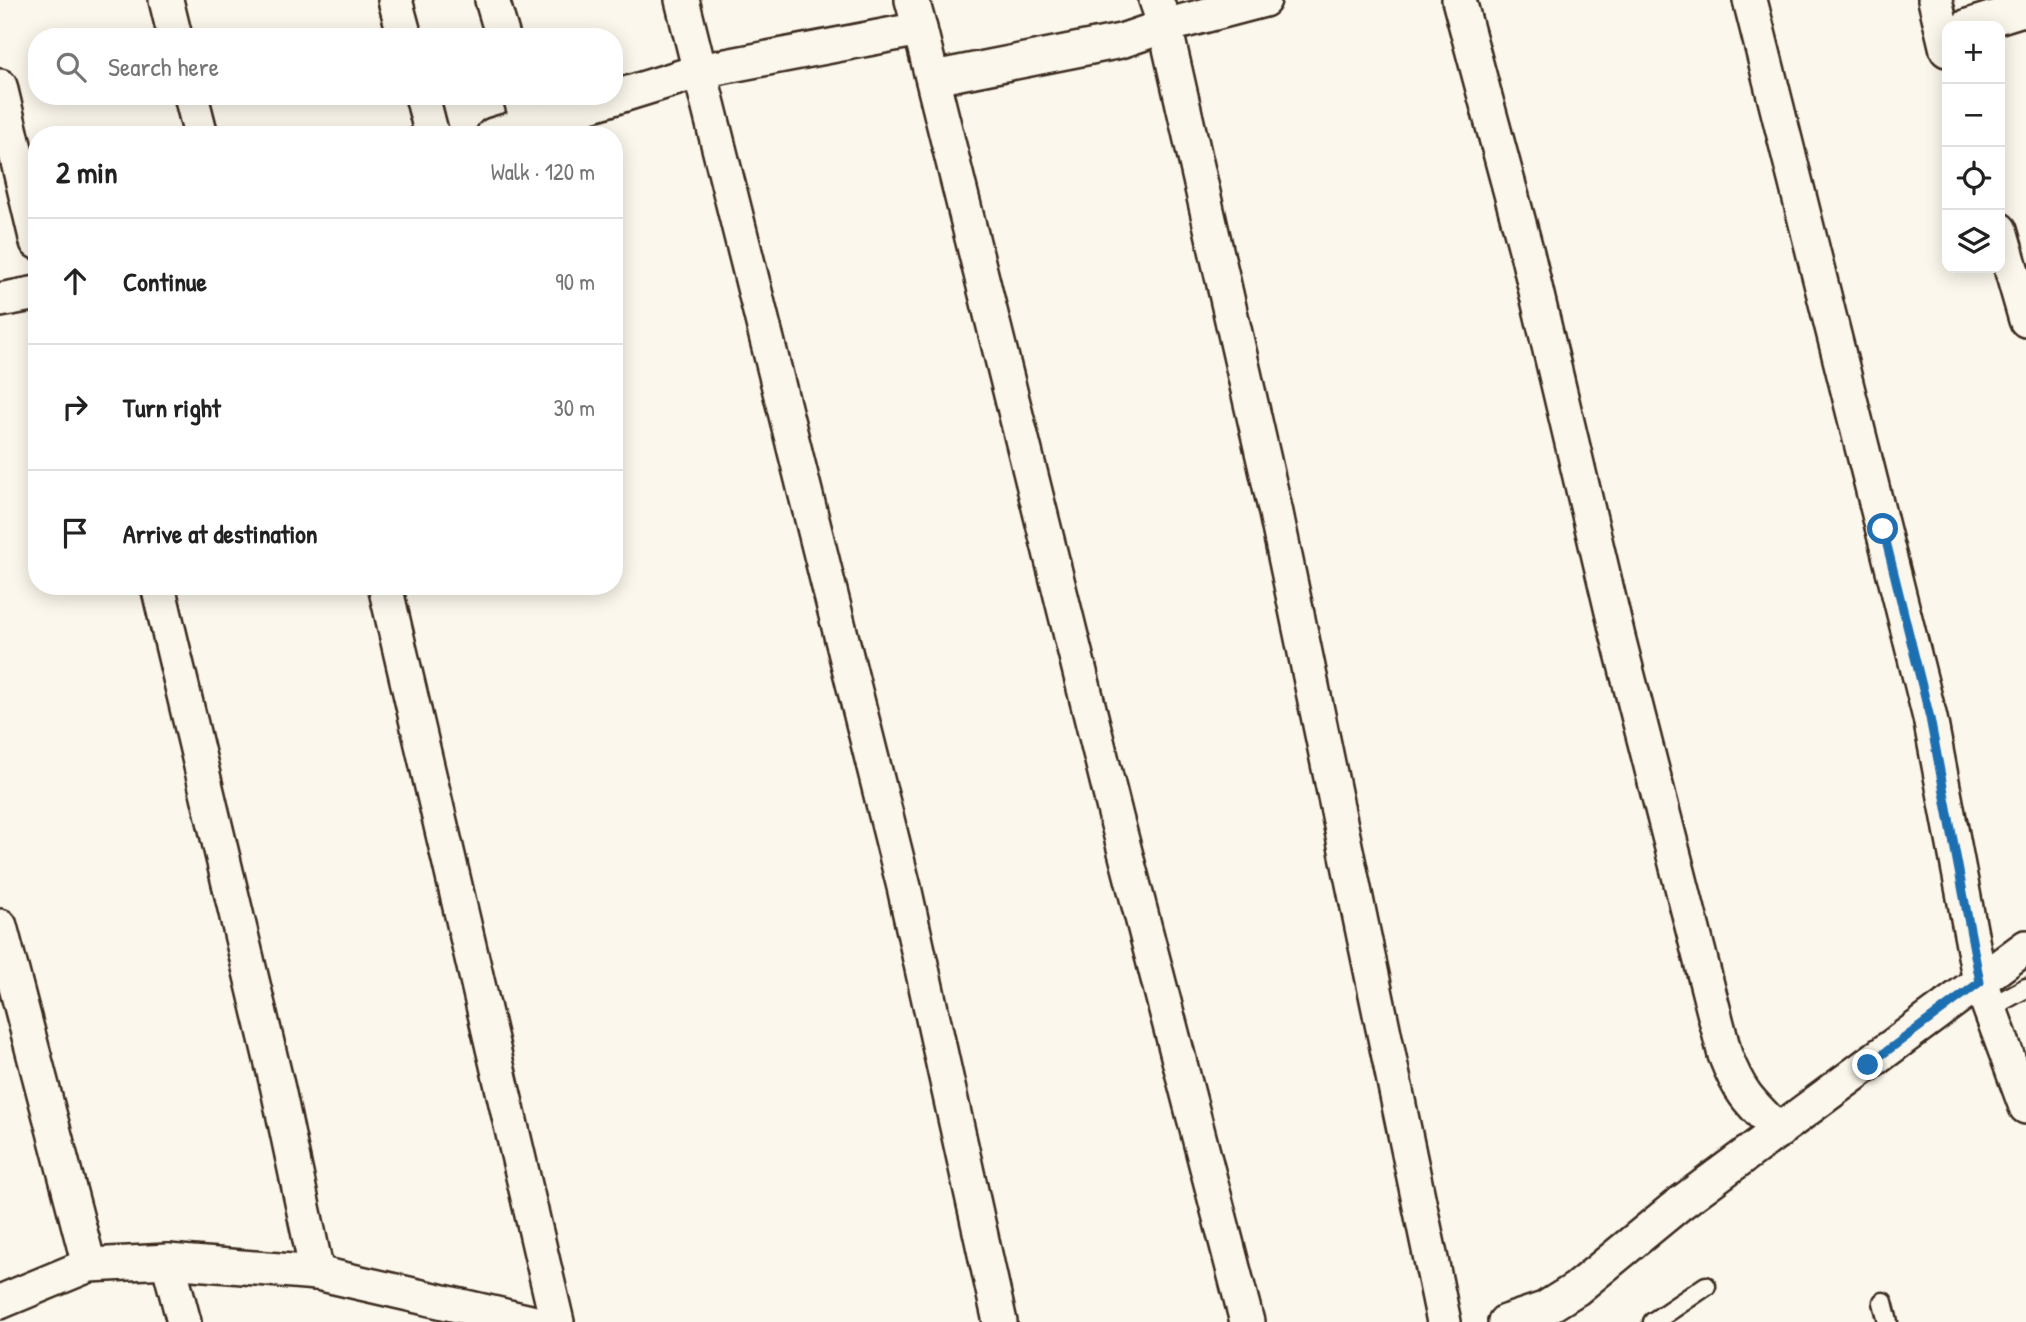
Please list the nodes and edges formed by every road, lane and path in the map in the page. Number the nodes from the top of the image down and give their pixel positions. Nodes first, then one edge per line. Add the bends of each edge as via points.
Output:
1 (166, 0) edge
2 (395, 0) edge
3 (492, 0) edge
4 (682, 0) edge
5 (1264, 0) edge
6 (1459, 0) edge
7 (1750, 0) edge
8 (1935, 0) edge
9 (2026, 8) edge
10 (1160, 13) edge
11 (916, 14) edge
12 (1944, 21) edge
13 (1991, 21) edge
14 (173, 28) edge
15 (403, 28) edge
16 (500, 28) edge
17 (700, 71) junction
18 (933, 78) junction
19 (0, 86) edge
20 (623, 88) edge
21 (193, 105) edge
22 (424, 105) edge
23 (547, 105) edge
24 (524, 110) edge
25 (199, 126) edge
26 (430, 126) edge
27 (504, 126) edge
28 (7, 141) edge
29 (28, 212) edge
30 (2005, 247) edge
31 (28, 295) edge
32 (0, 300) edge
33 (2026, 320) edge
34 (160, 595) edge
35 (387, 595) edge
36 (0, 926) edge
37 (2026, 947) edge
38 (2026, 988) edge
39 (1985, 995) junction
40 (2026, 1107) edge
41 (1779, 1131) junction
42 (168, 1261) junction
43 (89, 1265) junction
44 (317, 1273) junction
45 (1706, 1286) dead end
46 (0, 1302) edge
47 (1883, 1302) dead end
48 (184, 1322) edge
49 (531, 1322) edge
50 (557, 1322) edge
51 (1000, 1322) edge
52 (1247, 1322) edge
53 (1444, 1322) edge
54 (1505, 1322) edge
55 (1653, 1322) edge
56 (1888, 1322) edge

1 - 14 street
2 - 15 street
3 - 16 street
4 - 17 street
5 - 10 street
6 - 41 street via 1527,253 1621,650 1725,1055 1747,1100
7 - 39 street via 1930,718
8 - 12 street
9 - 13 street
10 - 18 street via 1121,41
10 - 53 street via 1276,513
11 - 17 street
11 - 18 street
17 - 20 street
17 - 51 street via 904,887
18 - 52 street
19 - 28 street
21 - 25 street
22 - 26 street
23 - 24 street
24 - 27 street
28 - 29 street
30 - 33 street
31 - 32 street
34 - 44 street
35 - 50 street
36 - 43 street
37 - 39 street
38 - 39 lane
39 - 40 street
39 - 41 street
41 - 54 street via 1678,1205 1576,1289 1544,1309
42 - 43 street
42 - 44 street
42 - 48 street
43 - 46 street
44 - 49 street
45 - 55 lane
47 - 56 lane

